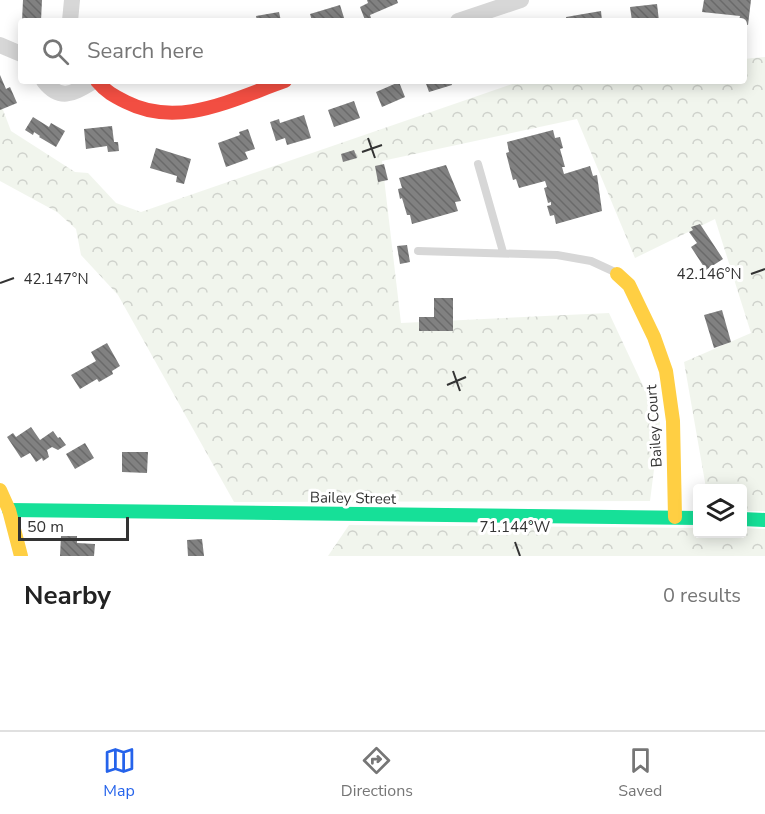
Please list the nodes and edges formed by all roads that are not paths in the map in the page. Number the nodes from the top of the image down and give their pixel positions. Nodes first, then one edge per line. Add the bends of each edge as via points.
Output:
1 (72, 0) edge
2 (521, 0) edge
3 (70, 18) edge
4 (467, 18) edge
5 (0, 45) edge
6 (18, 53) edge
7 (47, 84) edge
8 (91, 84) edge
9 (99, 84) edge
10 (276, 84) edge
11 (478, 164) dead end
12 (418, 251) dead end
13 (503, 252) junction
14 (617, 274) joint
15 (0, 490) edge
16 (9, 510) junction
17 (675, 517) junction
18 (693, 518) edge
19 (747, 519) edge
20 (765, 520) edge
21 (21, 556) edge

1 - 3 street
2 - 4 street
5 - 6 street
7 - 8 street via 54,92 65,94
9 - 10 street via 106,92 142,110 167,114 199,111
11 - 13 lane
12 - 13 lane
13 - 14 lane via 591,261
14 - 17 street, Bailey Court via 629,285 666,371 673,421
15 - 16 street
16 - 17 street, Bailey Street
16 - 21 street
17 - 18 street, Bailey Street
19 - 20 street

